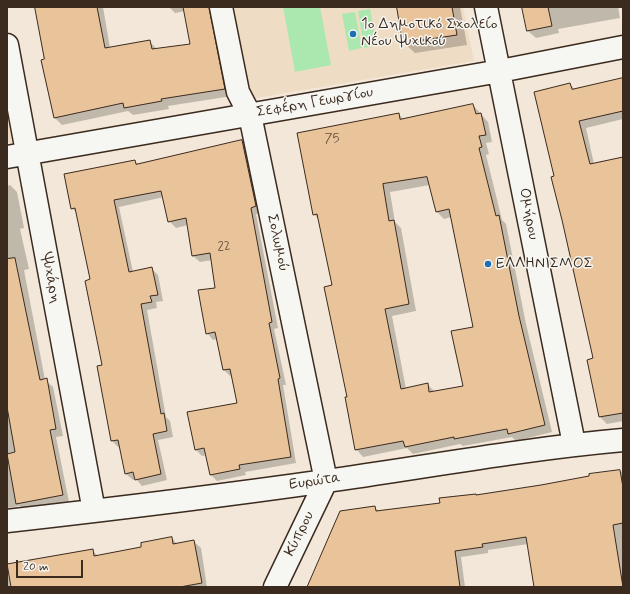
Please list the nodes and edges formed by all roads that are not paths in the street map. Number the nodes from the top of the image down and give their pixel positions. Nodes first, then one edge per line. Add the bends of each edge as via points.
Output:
1 (221, 7) edge
2 (486, 7) edge
3 (7, 44) edge
4 (623, 47) edge
5 (500, 71) junction
6 (250, 115) junction
7 (17, 155) edge
8 (623, 440) edge
9 (574, 444) junction
10 (326, 481) junction
11 (94, 511) junction
12 (7, 521) edge
13 (275, 587) edge

1 - 6 street, Σολωμού via 238,92
2 - 5 street, Ομήρου
3 - 7 street, Ψυχάρη
4 - 5 street, Σεφέρη Γεωργίου
5 - 6 street, Σεφέρη Γεωργίου
5 - 9 street, Ομήρου
6 - 7 street, Σεφέρη Γεωργίου
6 - 10 street, Σολωμού
7 - 11 street, Ψυχάρη
8 - 9 street, Ευρώτα
9 - 10 street, Ευρώτα
10 - 11 street, Ευρώτα
10 - 13 street, Κύπρου
11 - 12 street, Ευρώτα

